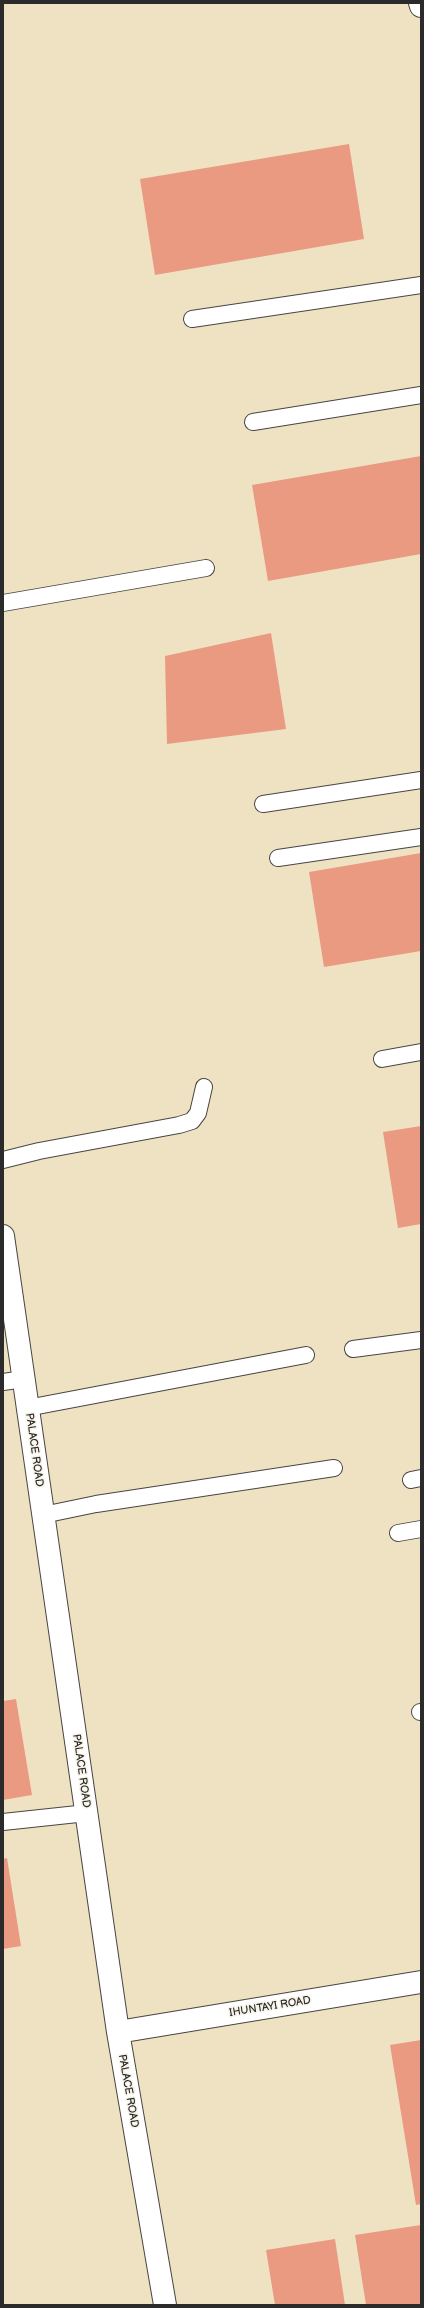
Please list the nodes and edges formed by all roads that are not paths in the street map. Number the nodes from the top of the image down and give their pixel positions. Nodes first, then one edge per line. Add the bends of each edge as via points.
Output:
1 (420, 3) edge
2 (421, 6) edge
3 (421, 285) edge
4 (192, 319) dead end
5 (421, 395) edge
6 (253, 422) dead end
7 (206, 568) dead end
8 (3, 603) edge
9 (421, 780) edge
10 (263, 804) dead end
11 (421, 838) edge
12 (278, 858) dead end
13 (421, 1052) edge
14 (382, 1059) dead end
15 (204, 1087) dead end
16 (3, 1160) edge
17 (3, 1236) edge
18 (421, 1340) edge
19 (354, 1350) dead end
20 (306, 1355) dead end
21 (13, 1380) edge
22 (28, 1408) junction
23 (334, 1468) dead end
24 (43, 1515) junction
25 (421, 1529) edge
26 (398, 1533) dead end
27 (87, 1812) junction
28 (3, 1822) edge
29 (421, 1982) edge
30 (118, 2032) junction
31 (165, 2305) edge

1 - 2 street
3 - 4 lane
5 - 6 lane
7 - 8 lane
9 - 10 lane
11 - 12 lane
13 - 14 lane
15 - 16 lane via 198,1113 192,1121
17 - 21 street, PALACE ROAD
18 - 19 lane
20 - 22 lane
21 - 22 street, PALACE ROAD
22 - 24 street, PALACE ROAD
23 - 24 lane via 96,1504
24 - 27 street, PALACE ROAD
25 - 26 lane
27 - 28 lane
27 - 30 street, PALACE ROAD
29 - 30 street, IHUNTAYI ROAD
30 - 31 street, PALACE ROAD

